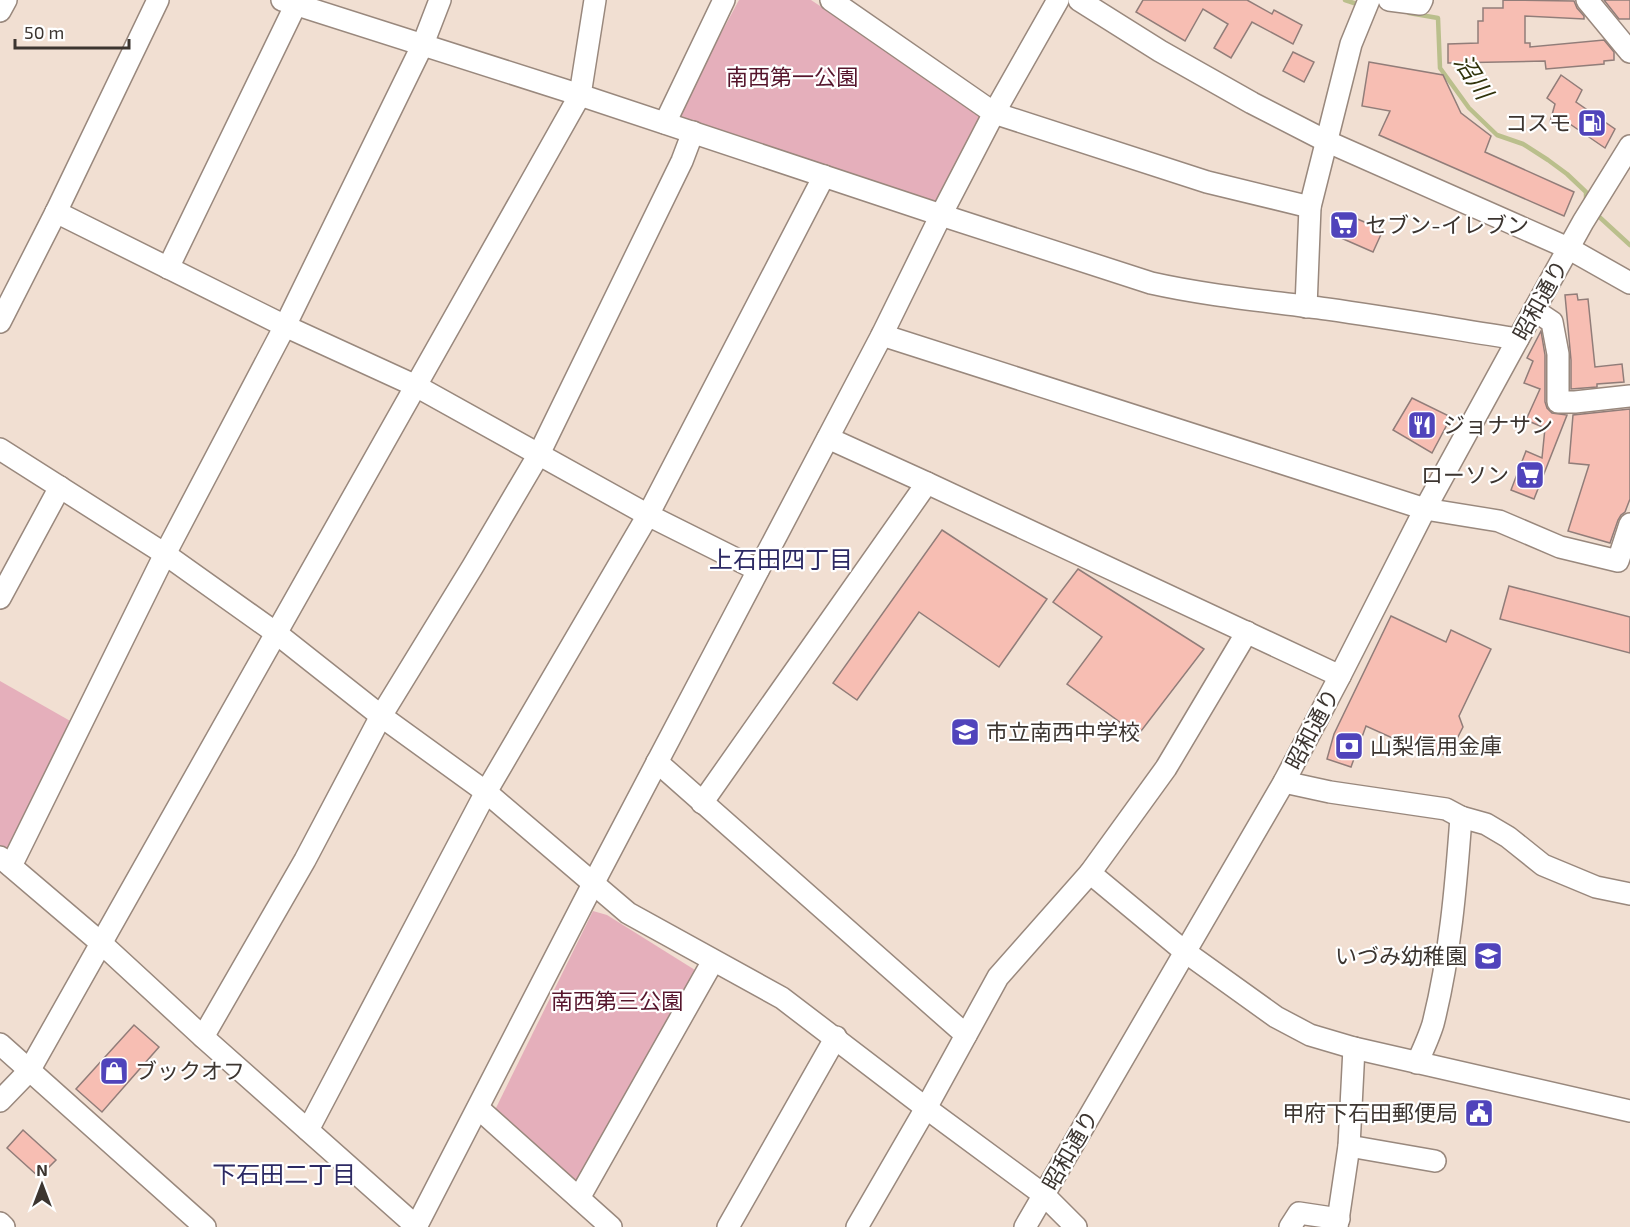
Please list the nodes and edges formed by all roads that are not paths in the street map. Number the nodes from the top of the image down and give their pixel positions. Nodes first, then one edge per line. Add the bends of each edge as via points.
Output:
1 (6, 0) edge
2 (158, 0) edge
3 (440, 0) edge
4 (595, 0) edge
5 (724, 0) edge
6 (831, 0) edge
7 (1058, 0) edge
8 (1369, 0) edge
9 (1389, 0) edge
10 (1422, 0) edge
11 (1587, 0) edge
12 (292, 2) edge
13 (1087, 2) edge
14 (0, 11) edge
15 (423, 44) junction
16 (1630, 52) edge
17 (580, 95) junction
18 (994, 113) junction
19 (664, 123) junction
20 (693, 132) junction
21 (1326, 141) junction
22 (1630, 146) edge
23 (824, 176) junction
24 (1310, 207) junction
25 (56, 212) junction
26 (940, 215) junction
27 (1568, 248) junction
28 (168, 268) junction
29 (1630, 283) edge
30 (1306, 307) junction
31 (1534, 310) junction
32 (0, 322) edge
33 (285, 326) junction
34 (882, 335) junction
35 (1518, 339) junction
36 (416, 386) junction
37 (1630, 396) edge
38 (828, 438) junction
39 (0, 449) edge
40 (539, 454) junction
41 (927, 483) junction
42 (60, 487) junction
43 (1425, 509) junction
44 (648, 515) junction
45 (1630, 524) edge
46 (165, 554) junction
47 (758, 570) junction
48 (0, 598) edge
49 (1247, 632) junction
50 (276, 633) junction
51 (1340, 676) junction
52 (381, 716) junction
53 (657, 762) junction
54 (1284, 782) junction
55 (486, 792) junction
56 (702, 803) junction
57 (1461, 817) junction
58 (5, 862) edge
59 (1090, 873) junction
60 (593, 884) junction
61 (1630, 894) edge
62 (101, 944) junction
63 (1184, 951) junction
64 (713, 961) junction
65 (966, 1035) junction
66 (203, 1037) junction
67 (836, 1038) junction
68 (0, 1044) edge
69 (1354, 1048) junction
70 (1417, 1063) junction
71 (29, 1071) junction
72 (0, 1101) edge
73 (478, 1108) junction
74 (926, 1108) junction
75 (1630, 1111) edge
76 (308, 1131) junction
77 (1349, 1146) junction
78 (1435, 1161) dead end
79 (1044, 1195) junction
80 (579, 1198) junction
81 (0, 1223) edge
82 (1338, 1223) edge
83 (4, 1227) edge
84 (205, 1227) edge
85 (417, 1227) edge
86 (611, 1227) edge
87 (728, 1227) edge
88 (857, 1227) edge
89 (1025, 1227) edge
90 (1076, 1227) edge
91 (1290, 1227) edge

1 - 14 street
2 - 25 street
3 - 15 street
4 - 17 street
5 - 19 street
6 - 18 street
7 - 18 street
8 - 21 street via 1351,44
9 - 10 street via 1420,4
11 - 16 street
12 - 15 street
12 - 28 street
13 - 21 street via 1170,57
15 - 17 street
15 - 33 street
17 - 19 street
17 - 36 street
18 - 24 street via 1207,182
18 - 26 street
19 - 20 street
20 - 23 street
20 - 40 street
21 - 24 street
21 - 27 street
22 - 27 street, 昭和通り
23 - 26 street
23 - 44 street
24 - 30 street
25 - 28 street
25 - 32 street
26 - 30 street via 1151,283
26 - 34 street
27 - 29 street
27 - 31 street, 昭和通り
28 - 33 street
30 - 35 street
31 - 35 street, 昭和通り
31 - 37 street via 1552,322 1558,354 1558,402
33 - 36 street
33 - 46 street
34 - 38 street
34 - 43 street
35 - 43 street, 昭和通り
36 - 40 street
36 - 50 street
38 - 41 street
38 - 47 street
39 - 42 street
40 - 44 street
40 - 52 street
41 - 49 street
41 - 56 street
42 - 46 street
42 - 48 street
43 - 45 street via 1499,521 1560,547 1618,561
43 - 51 street, 昭和通り
44 - 47 street
44 - 55 street
46 - 50 street
46 - 58 street
47 - 53 street
49 - 51 street
49 - 59 street via 1166,768
50 - 52 street
50 - 62 street
51 - 54 street, 昭和通り
52 - 55 street
52 - 66 street via 305,860
53 - 56 street
53 - 60 street
54 - 57 street via 1446,809
54 - 63 street, 昭和通り
55 - 60 street
55 - 76 street
56 - 65 street
57 - 61 street via 1493,828 1543,865 1596,887
57 - 70 street via 1455,900 1440,989 1432,1026
58 - 62 street
59 - 63 street
59 - 65 street via 998,977
60 - 64 street via 628,913
60 - 73 street
62 - 66 street
62 - 71 street
63 - 69 street via 1276,1017 1310,1035
63 - 79 street, 昭和通り
64 - 67 street via 782,998
64 - 80 street
65 - 74 street
66 - 76 street
67 - 74 street
67 - 87 street
68 - 71 street
69 - 70 street
69 - 77 street
70 - 75 street
71 - 72 street
71 - 84 street
73 - 80 street
73 - 85 street
74 - 79 street
74 - 88 street
76 - 85 street
77 - 78 street
77 - 82 street
79 - 89 street, 昭和通り
79 - 90 street
80 - 86 street
81 - 83 street
82 - 91 street via 1299,1213

